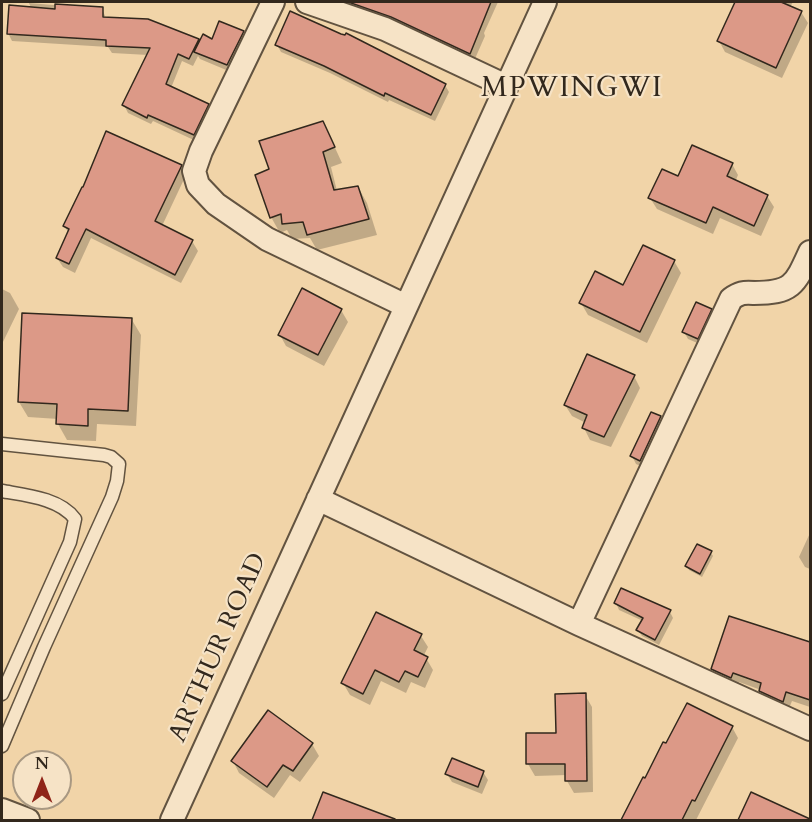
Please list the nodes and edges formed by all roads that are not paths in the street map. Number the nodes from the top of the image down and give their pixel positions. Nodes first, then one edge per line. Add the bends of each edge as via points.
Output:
1 (263, 2) edge
2 (272, 2) edge
3 (307, 2) edge
4 (545, 2) edge
5 (506, 86) junction
6 (810, 252) edge
7 (406, 306) junction
8 (2, 444) edge
9 (2, 491) edge
10 (318, 499) junction
11 (579, 624) junction
12 (2, 694) edge
13 (810, 729) edge
14 (2, 746) edge
15 (3, 814) edge
16 (28, 820) edge
17 (172, 820) edge

1 - 2 street
2 - 7 street via 201,151 194,171 198,185 216,204 267,239
3 - 5 street via 385,29
4 - 5 street, ARTHUR ROAD
5 - 7 street, ARTHUR ROAD
6 - 11 street via 800,274 783,291 744,292 731,299
7 - 10 street, ARTHUR ROAD
8 - 14 lane via 104,455 119,464 112,496
9 - 12 lane via 51,503 75,519 70,542
10 - 11 street
10 - 17 street, ARTHUR ROAD
11 - 13 street
15 - 16 street

